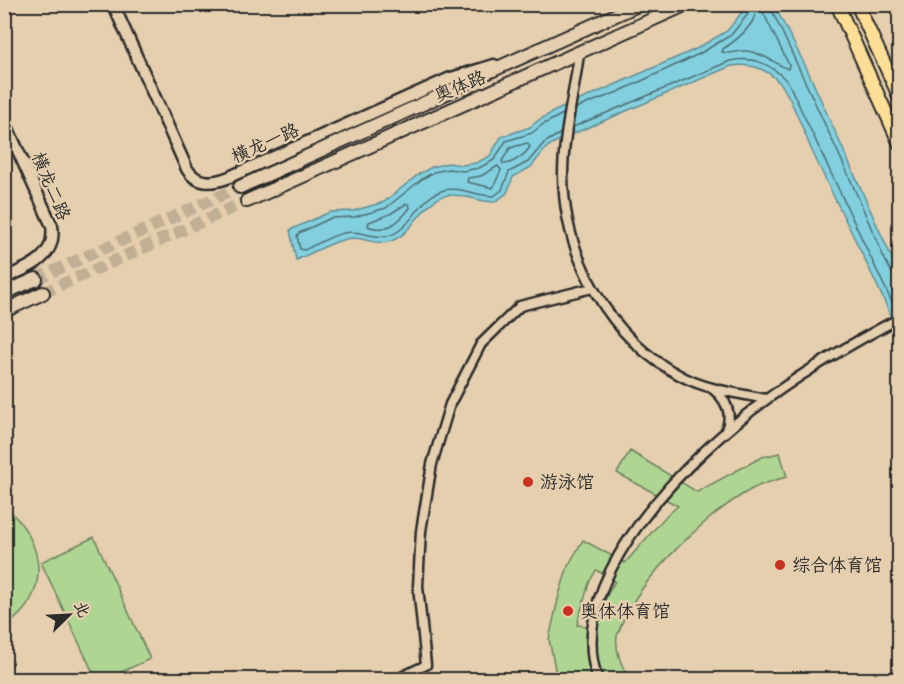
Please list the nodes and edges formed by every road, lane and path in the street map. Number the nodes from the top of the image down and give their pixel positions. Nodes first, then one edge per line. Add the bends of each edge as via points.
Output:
1 (113, 4) edge
2 (640, 4) edge
3 (860, 4) edge
4 (686, 6) edge
5 (837, 6) edge
6 (579, 54) junction
7 (526, 55) junction
8 (900, 98) edge
9 (4, 120) edge
10 (900, 144) edge
11 (240, 187) tunnel mouth
12 (247, 201) tunnel mouth
13 (4, 278) edge
14 (36, 279) tunnel mouth
15 (592, 288) junction
16 (4, 293) edge
17 (43, 293) tunnel mouth
18 (4, 310) edge
19 (900, 318) edge
20 (710, 387) junction
21 (766, 399) junction
22 (724, 433) junction
23 (395, 680) edge
24 (598, 680) edge

1 - 7 street, 横龙一路 via 187,168 194,178 204,182 227,178 448,79
2 - 7 main road, 奥体路
3 - 8 main road
4 - 6 main road, 奥体路
5 - 10 main road
6 - 12 main road, 奥体路
6 - 15 street via 565,149 564,189 568,223
7 - 11 main road, 奥体路
9 - 13 street, 横龙二路 via 53,234 50,247 38,262
14 - 16 main road
15 - 20 street via 618,324 642,348 681,376
15 - 23 street via 520,306 481,344 450,404 432,464 421,531 418,586 426,665
17 - 18 main road
19 - 21 street
20 - 21 street
20 - 22 street via 727,405 729,419
21 - 22 street
22 - 24 street via 659,498 620,554 600,595 591,630 592,660

